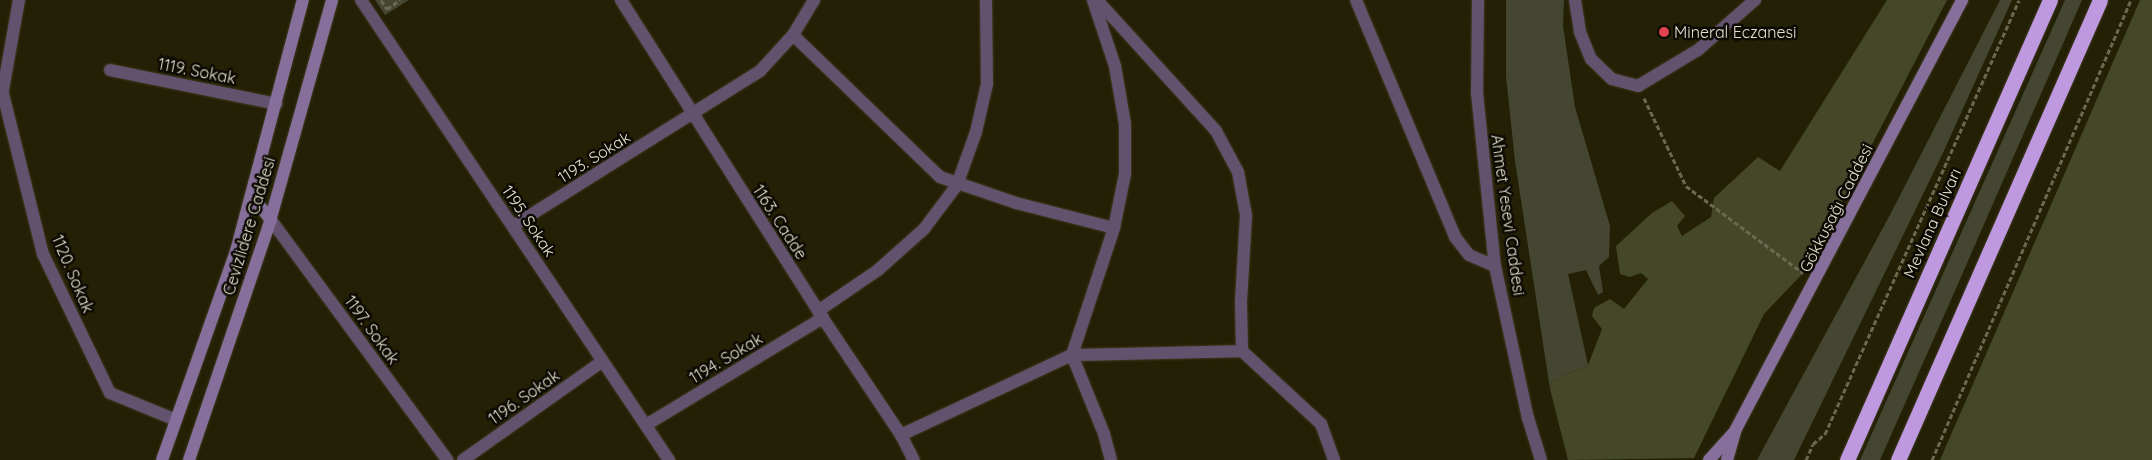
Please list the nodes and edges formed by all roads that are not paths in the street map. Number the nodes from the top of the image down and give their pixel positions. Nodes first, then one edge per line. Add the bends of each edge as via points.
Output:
1 (19, 0) edge
2 (303, 0) edge
3 (332, 0) edge
4 (361, 0) edge
5 (621, 0) edge
6 (814, 0) edge
7 (986, 0) edge
8 (1093, 0) edge
9 (1097, 0) edge
10 (1356, 0) edge
11 (1478, 0) edge
12 (1575, 0) edge
13 (1755, 0) edge
14 (1962, 0) edge
15 (2050, 0) edge
16 (2100, 0) edge
17 (793, 35) junction
18 (5, 44) edge
19 (110, 70) dead end
20 (2, 98) edge
21 (277, 104) junction
22 (692, 115) junction
23 (957, 185) junction
24 (252, 196) junction
25 (270, 220) junction
26 (513, 226) junction
27 (1114, 228) junction
28 (1495, 266) junction
29 (820, 314) junction
30 (1242, 351) junction
31 (1072, 355) junction
32 (603, 361) junction
33 (176, 420) junction
34 (646, 425) junction
35 (1736, 429) junction
36 (901, 435) junction
37 (162, 460) edge
38 (189, 460) edge
39 (447, 460) edge
40 (463, 460) edge
41 (669, 460) edge
42 (914, 460) edge
43 (1111, 460) edge
44 (1334, 460) edge
45 (1541, 460) edge
46 (1709, 460) edge
47 (1727, 460) edge
48 (1847, 460) edge
49 (1898, 460) edge

1 - 18 street
2 - 21 main road, Cevizlidere Caddesi
3 - 25 main road, Cevizlidere Caddesi
4 - 26 street, 1195. Sokak
5 - 22 street, 1163. Cadde
6 - 17 street, 1193. Sokak
7 - 23 street, 1194. Sokak via 987,84 976,132
8 - 27 street via 1115,66 1125,124 1125,174
9 - 30 street via 1216,131 1238,172 1246,216
10 - 28 street via 1455,237 1469,255
11 - 28 street, Ahmet Yesevi Caddesi via 1477,93
12 - 13 street via 1580,32 1592,59 1612,79 1638,86 1698,50
14 - 35 main road, Gökkuşağı Caddesi
15 - 48 highway, Mevlana Bulvarı
16 - 49 highway
17 - 22 street, 1193. Sokak via 760,71
17 - 23 street via 940,177
18 - 20 street
19 - 21 street, 1119. Sokak
20 - 33 street, 1120. Sokak via 43,254 110,393
21 - 24 main road, Cevizlidere Caddesi
22 - 26 street, 1193. Sokak
22 - 29 street, 1163. Cadde
23 - 27 street
23 - 29 street, 1194. Sokak via 924,229 878,270
24 - 25 main road
24 - 33 main road, Cevizlidere Caddesi
25 - 38 main road, Cevizlidere Caddesi
25 - 39 street, 1197. Sokak
26 - 32 street, 1195. Sokak
27 - 31 street
28 - 45 street, Ahmet Yesevi Caddesi via 1528,418
29 - 34 street, 1194. Sokak
29 - 36 street, 1163. Cadde
30 - 31 street
30 - 44 street via 1321,424
31 - 36 street
31 - 43 street
32 - 34 street, 1195. Sokak
32 - 40 street, 1196. Sokak
33 - 37 main road, Cevizlidere Caddesi
34 - 41 street, 1195. Sokak
35 - 46 main road
35 - 47 main road
36 - 42 street, 1163. Cadde

